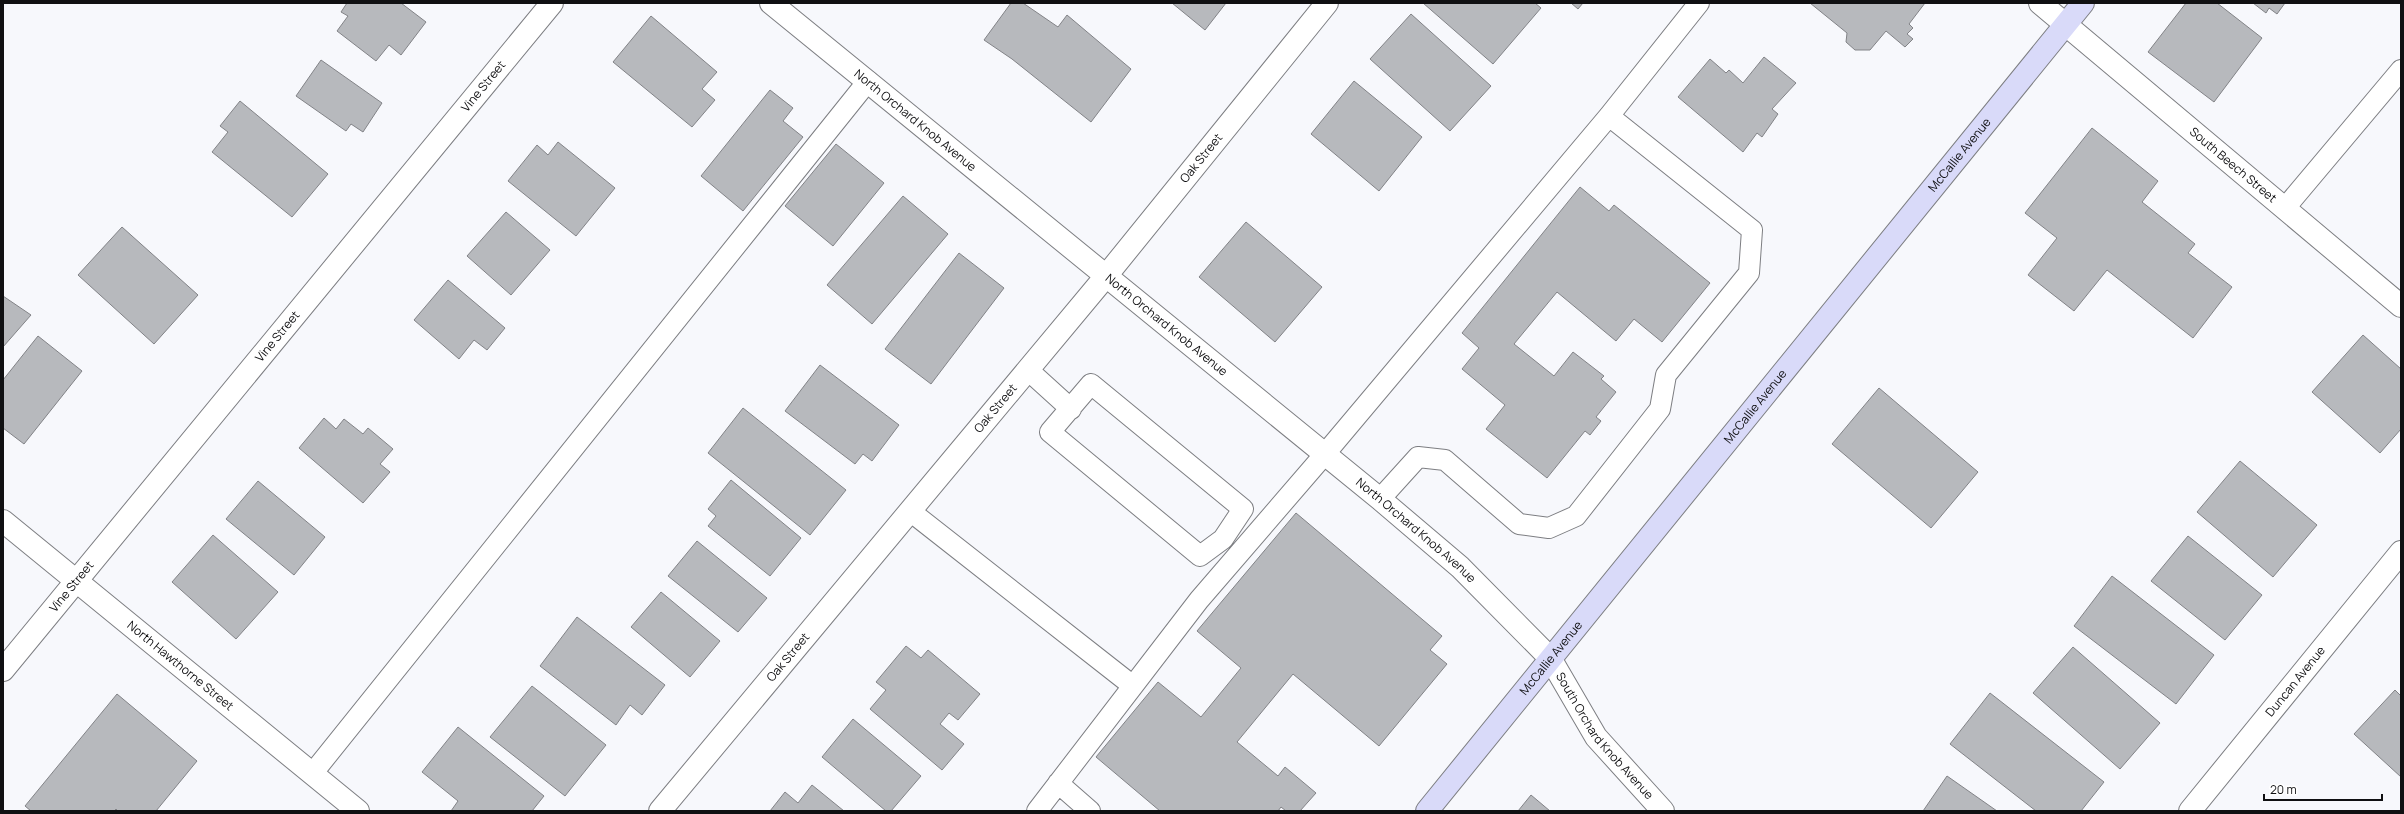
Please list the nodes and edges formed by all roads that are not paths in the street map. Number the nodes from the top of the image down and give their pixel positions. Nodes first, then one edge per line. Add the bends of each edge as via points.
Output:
1 (552, 3) edge
2 (771, 3) edge
3 (1327, 3) edge
4 (1699, 3) edge
5 (2040, 3) edge
6 (2083, 3) edge
7 (2066, 24) junction
8 (2401, 70) edge
9 (868, 82) junction
10 (1609, 116) junction
11 (2285, 208) junction
12 (1106, 276) junction
13 (2401, 306) edge
14 (1028, 370) junction
15 (1071, 409) junction
16 (1324, 455) junction
17 (1380, 499) junction
18 (910, 511) junction
19 (3, 521) edge
20 (1223, 539) junction
21 (2401, 552) edge
22 (1238, 556) junction
23 (76, 580) junction
24 (1550, 658) junction
25 (3, 670) edge
26 (1133, 686) junction
27 (312, 774) junction
28 (1058, 783) junction
29 (358, 811) edge
30 (660, 811) edge
31 (1037, 811) edge
32 (1090, 811) edge
33 (1427, 811) edge
34 (1663, 811) edge
35 (2190, 811) edge

1 - 23 street, Vine Street
2 - 9 street, North Orchard Knob Avenue
3 - 12 street, Oak Street
4 - 10 lane
5 - 7 street, South Beech Street
6 - 7 main road, McCallie Avenue
7 - 11 street, South Beech Street
7 - 24 main road, McCallie Avenue
8 - 11 lane
9 - 12 street, North Orchard Knob Avenue
9 - 27 lane
10 - 16 lane
10 - 17 lane via 1752,230 1750,273 1666,375 1660,409 1576,516 1549,528 1519,524 1445,460 1418,457
11 - 13 street, South Beech Street
12 - 14 street, Oak Street
12 - 16 street, North Orchard Knob Avenue
14 - 15 lane
14 - 18 street, Oak Street
15 - 20 lane via 1050,432 1200,556
15 - 20 lane via 1091,384 1243,509
16 - 17 street, North Orchard Knob Avenue
16 - 22 lane
17 - 24 street, North Orchard Knob Avenue via 1460,568
18 - 26 lane
18 - 30 street, Oak Street
19 - 23 street, North Hawthorne Street
20 - 22 lane
21 - 35 street, Duncan Avenue
22 - 26 lane via 1199,600
23 - 25 street, Vine Street
23 - 27 street, North Hawthorne Street
24 - 33 main road, McCallie Avenue
24 - 34 street, South Orchard Knob Avenue via 1596,737
26 - 28 lane
27 - 29 street, North Hawthorne Street
28 - 31 lane
28 - 32 lane

